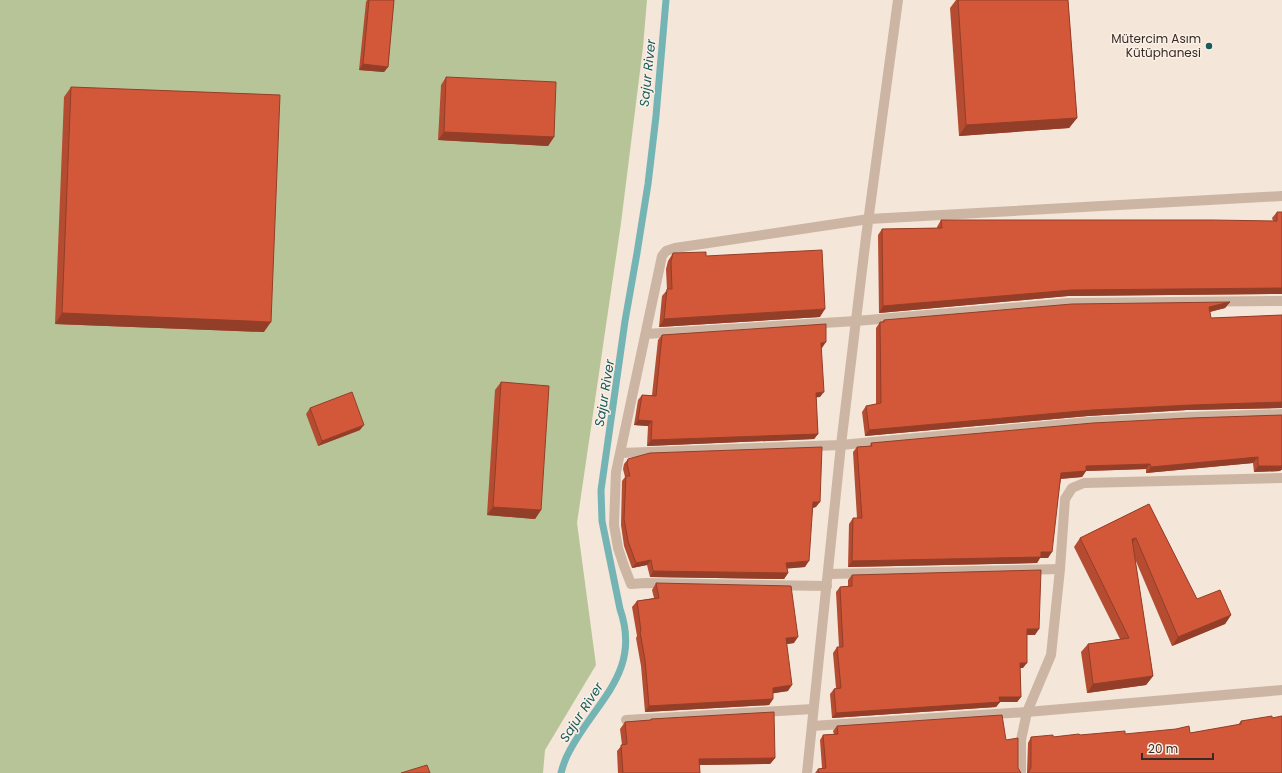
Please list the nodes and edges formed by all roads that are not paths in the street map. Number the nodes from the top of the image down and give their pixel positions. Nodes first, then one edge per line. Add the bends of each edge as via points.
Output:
1 (898, 0) edge
2 (1282, 196) edge
3 (869, 219) junction
4 (1282, 301) edge
5 (856, 321) junction
6 (646, 334) junction
7 (1282, 414) edge
8 (841, 445) junction
9 (621, 454) junction
10 (1282, 478) edge
11 (1060, 569) junction
12 (828, 574) junction
13 (827, 586) junction
14 (1282, 690) edge
15 (813, 709) junction
16 (1028, 712) junction
17 (626, 720) edge
18 (812, 726) junction
19 (807, 773) edge
20 (1022, 773) edge

1 - 3 street
2 - 3 street
3 - 5 street
3 - 6 street via 666,251 662,256
4 - 5 street via 1068,303
5 - 6 street
5 - 8 street
6 - 9 street
7 - 8 street via 1088,422
8 - 9 street
8 - 12 street
9 - 13 street via 616,472 614,525 618,548 631,584
10 - 11 street via 1084,483 1072,488 1065,499
11 - 12 street
11 - 16 street via 1051,655
12 - 13 street
13 - 15 street
14 - 16 street
15 - 17 street
15 - 18 street
16 - 18 street
16 - 20 street via 1021,740
18 - 19 street

